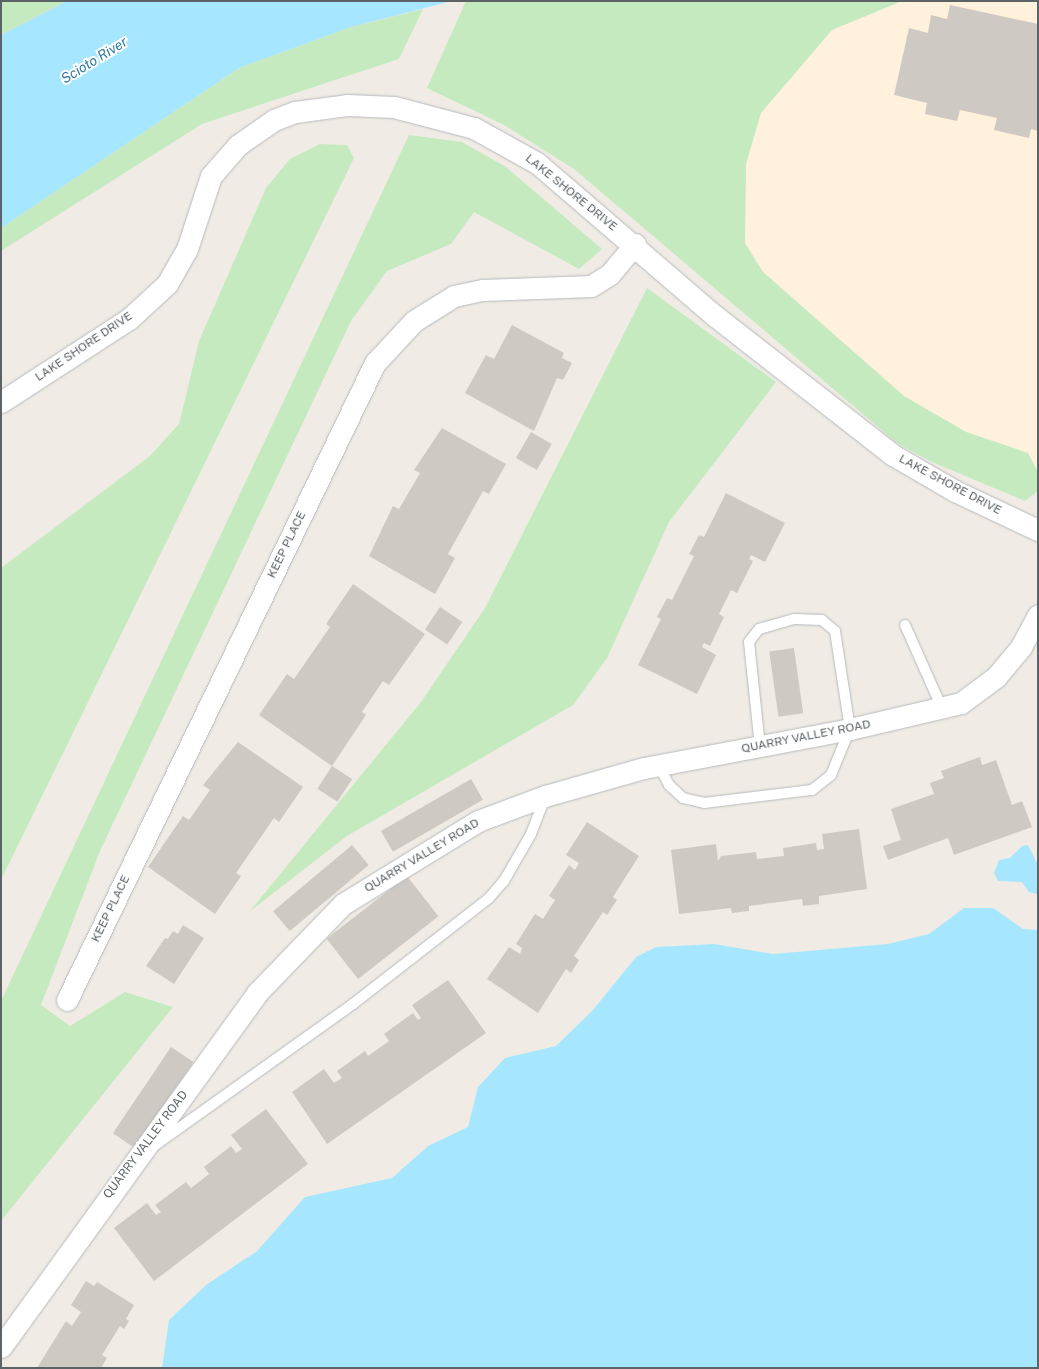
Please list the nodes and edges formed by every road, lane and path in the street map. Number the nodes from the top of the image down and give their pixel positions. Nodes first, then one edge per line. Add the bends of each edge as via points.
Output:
1 (635, 244) junction
2 (1, 402) edge
3 (1038, 530) edge
4 (1038, 615) edge
5 (905, 625) dead end
6 (942, 708) junction
7 (850, 729) junction
8 (760, 747) junction
9 (660, 766) junction
10 (545, 796) junction
11 (67, 1000) dead end
12 (135, 1160) junction
13 (1, 1347) edge

1 - 2 street, LAKE SHORE DRIVE via 537,163 474,128 394,107 347,105 294,112 252,135 220,163 204,191 187,249 167,284 129,319
1 - 3 street, LAKE SHORE DRIVE via 715,316 893,455 955,491
1 - 11 street, KEEP PLACE via 610,274 591,286 483,290 454,296 414,321 375,363
4 - 6 street, QUARRY VALLEY ROAD via 1021,647 996,677 961,703
5 - 6 lane
6 - 7 street, QUARRY VALLEY ROAD
7 - 8 street, QUARRY VALLEY ROAD
7 - 8 lane via 835,631 822,620 794,619 759,629 749,642
7 - 9 lane via 831,775 812,790 704,803 683,798 669,785
8 - 9 street, QUARRY VALLEY ROAD
9 - 10 street, QUARRY VALLEY ROAD
10 - 12 lane via 531,834 504,881 489,898 353,1004
10 - 12 street, QUARRY VALLEY ROAD via 478,821 343,904 257,993
12 - 13 street, QUARRY VALLEY ROAD

